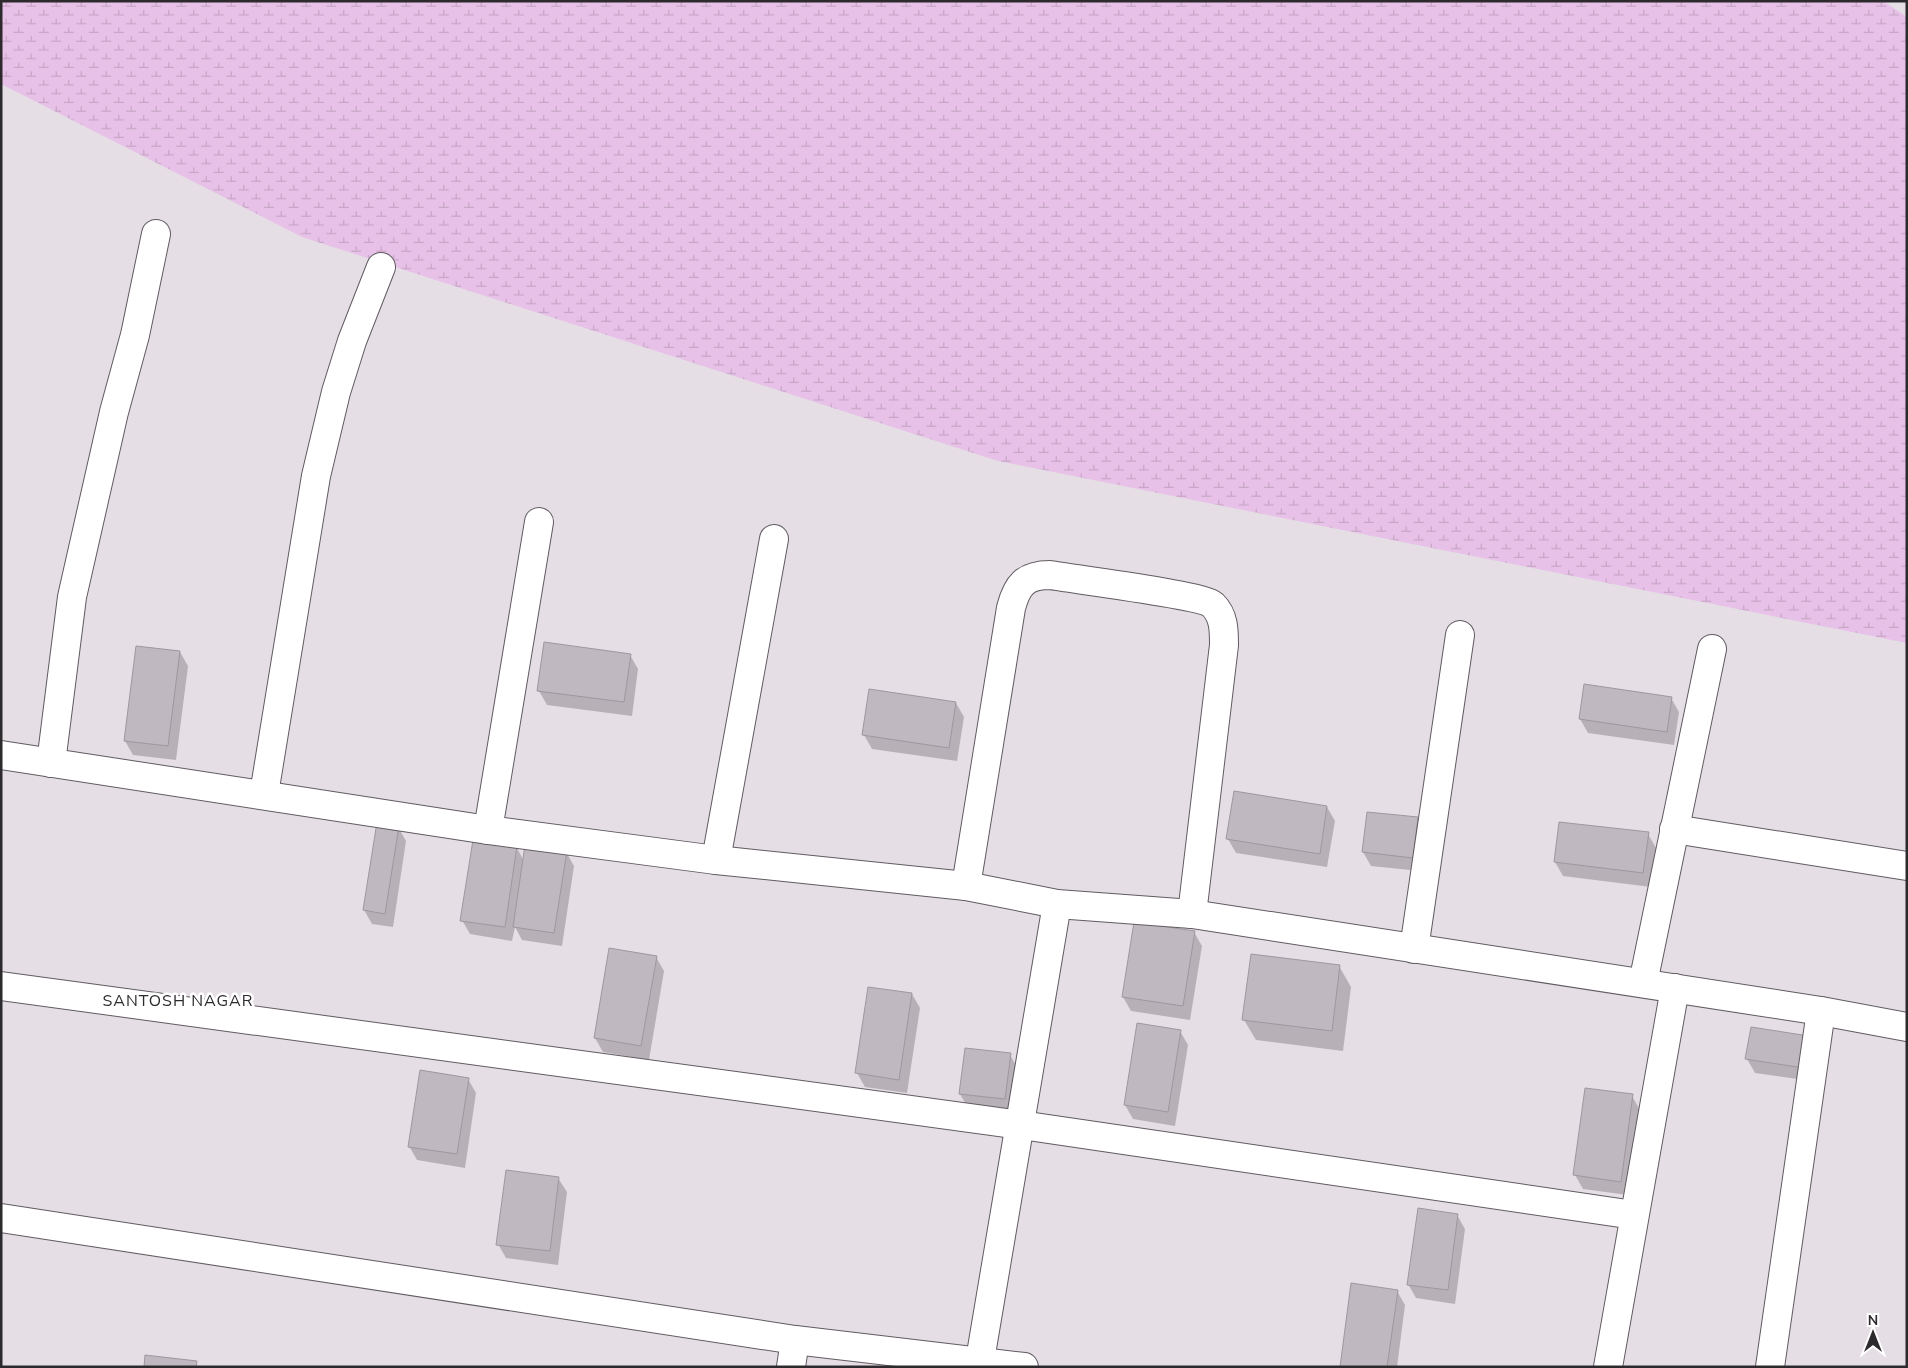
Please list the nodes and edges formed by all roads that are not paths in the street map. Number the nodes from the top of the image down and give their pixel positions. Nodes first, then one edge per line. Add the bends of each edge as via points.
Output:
1 (156, 234) dead end
2 (381, 266) dead end
3 (539, 522) dead end
4 (774, 539) dead end
5 (1460, 635) dead end
6 (1712, 649) dead end
7 (1, 755) edge
8 (51, 763) junction
9 (264, 794) junction
10 (1674, 829) junction
11 (488, 830) junction
12 (716, 860) junction
13 (1907, 866) edge
14 (966, 886) junction
15 (1057, 904) junction
16 (1192, 914) junction
17 (1414, 949) junction
18 (1643, 983) junction
19 (1, 986) edge
20 (1674, 988) junction
21 (1821, 1011) junction
22 (1907, 1027) edge
23 (1021, 1125) junction
24 (1634, 1215) junction
25 (1, 1218) edge
26 (795, 1340) junction
27 (980, 1360) junction
28 (791, 1367) edge
29 (1024, 1367) edge
30 (1608, 1367) edge
31 (1770, 1367) edge

1 - 8 street via 72,598
2 - 9 street via 352,340 316,476
3 - 11 street
4 - 12 street
5 - 17 street
6 - 10 street
7 - 8 street
8 - 9 street
9 - 11 street
10 - 13 street
10 - 18 street
11 - 12 street
12 - 14 street
14 - 15 street
14 - 16 street via 1015,592 1031,578 1050,575 1182,596 1211,604 1220,615 1224,644
15 - 16 street
15 - 23 street
16 - 17 street
17 - 18 street
18 - 20 street
19 - 23 street
20 - 21 street
20 - 24 street
21 - 22 street
21 - 31 street
23 - 24 street
23 - 27 street
24 - 30 street
25 - 26 street
26 - 27 street
26 - 28 street
27 - 29 street

